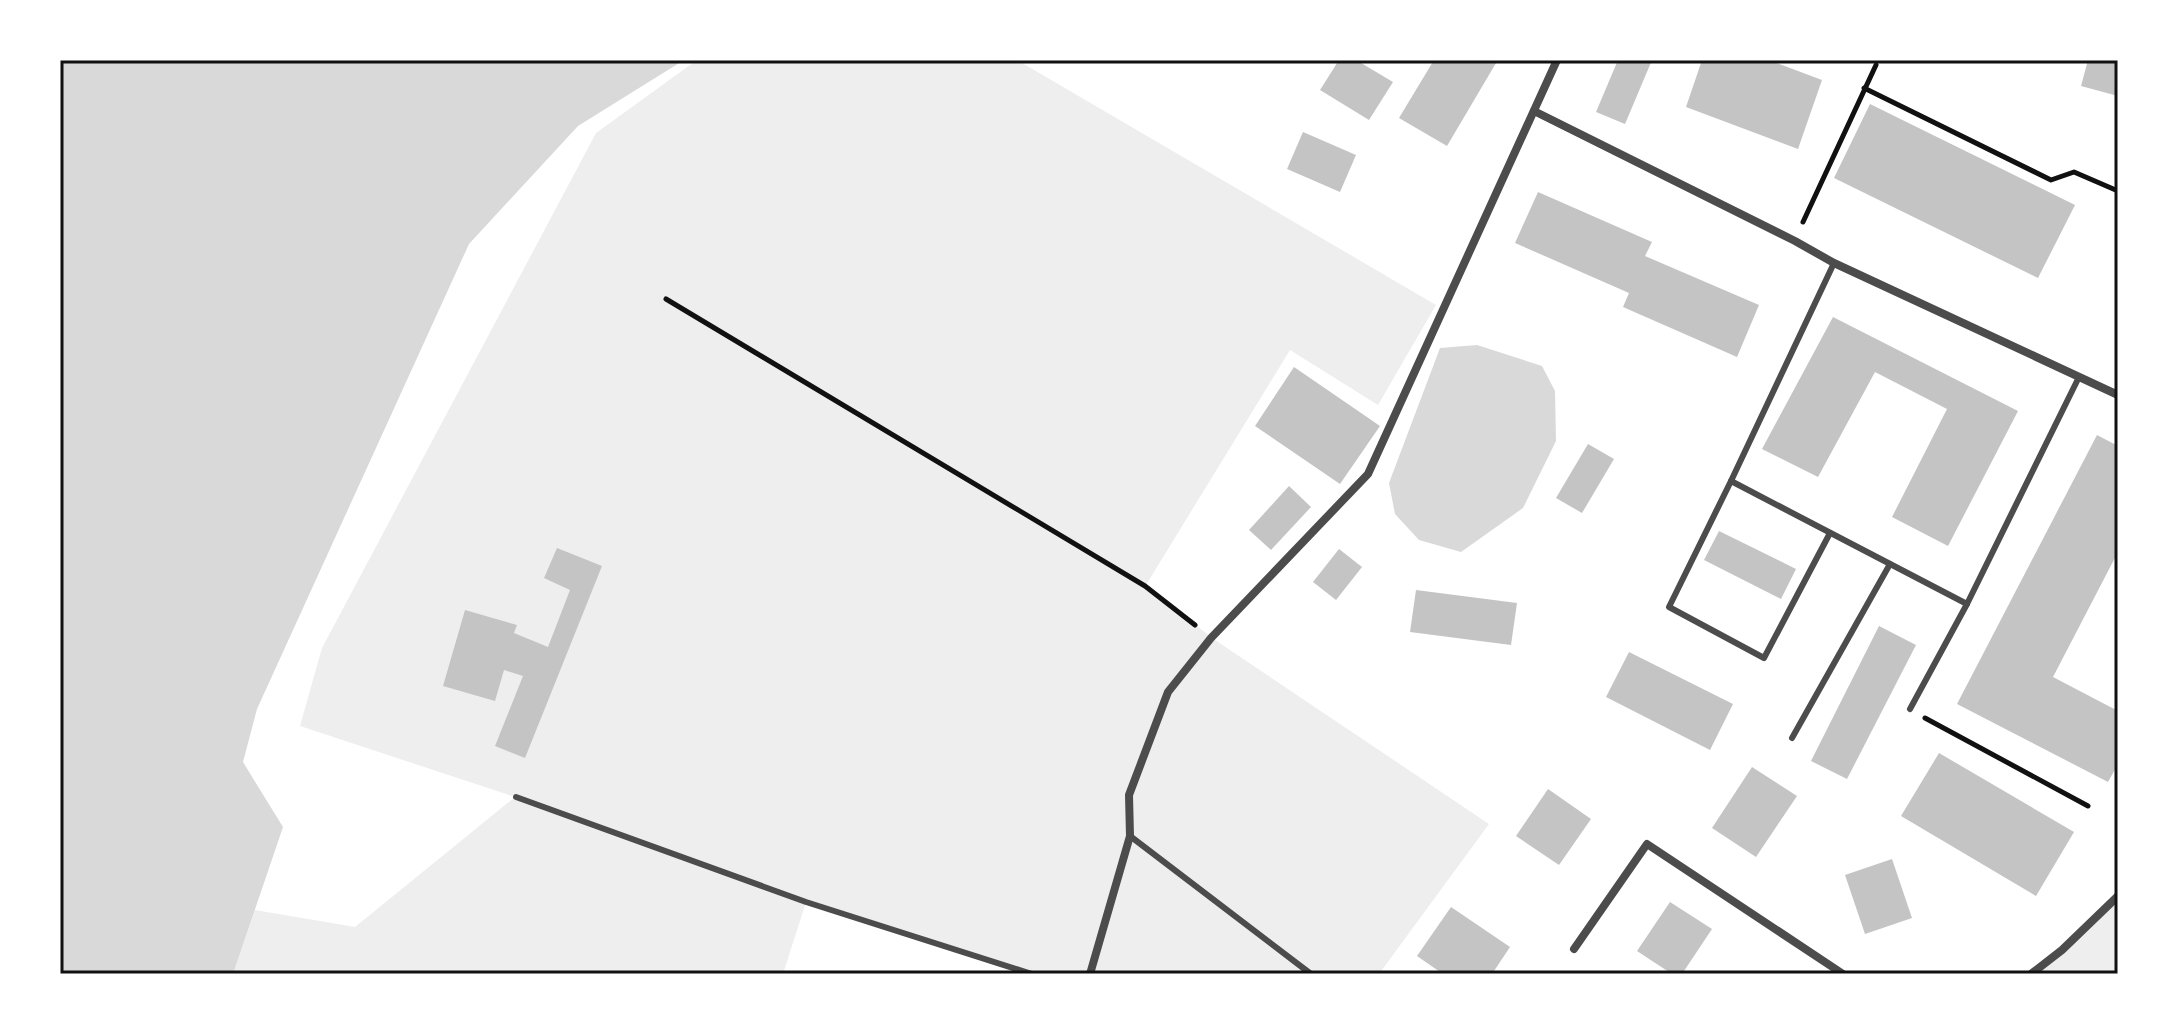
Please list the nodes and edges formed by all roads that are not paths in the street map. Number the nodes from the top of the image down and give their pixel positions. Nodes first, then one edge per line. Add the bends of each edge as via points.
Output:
1 (1557, 60) edge
2 (1534, 111) junction
3 (1834, 263) junction
4 (2079, 377) junction
5 (2118, 395) edge
6 (1731, 481) junction
7 (1830, 533) junction
8 (1890, 564) junction
9 (1967, 604) junction
10 (1910, 709) road end
11 (1792, 738) dead end
12 (516, 797) dead end
13 (1130, 836) junction
14 (2118, 896) edge
15 (1574, 949) dead end
16 (1032, 974) edge
17 (1090, 974) edge
18 (1311, 974) edge
19 (1843, 974) edge
20 (2031, 974) edge

1 - 2 street
2 - 3 street
2 - 13 street via 1368,474 1211,638 1168,692 1129,795
3 - 4 street
3 - 6 lane
4 - 5 street
4 - 9 lane
6 - 7 lane
6 - 7 lane via 1669,607 1764,658
7 - 8 lane
8 - 9 lane
8 - 11 lane
9 - 10 lane
12 - 16 lane via 806,902
13 - 17 street
13 - 18 lane
14 - 20 street
15 - 19 street via 1647,844

